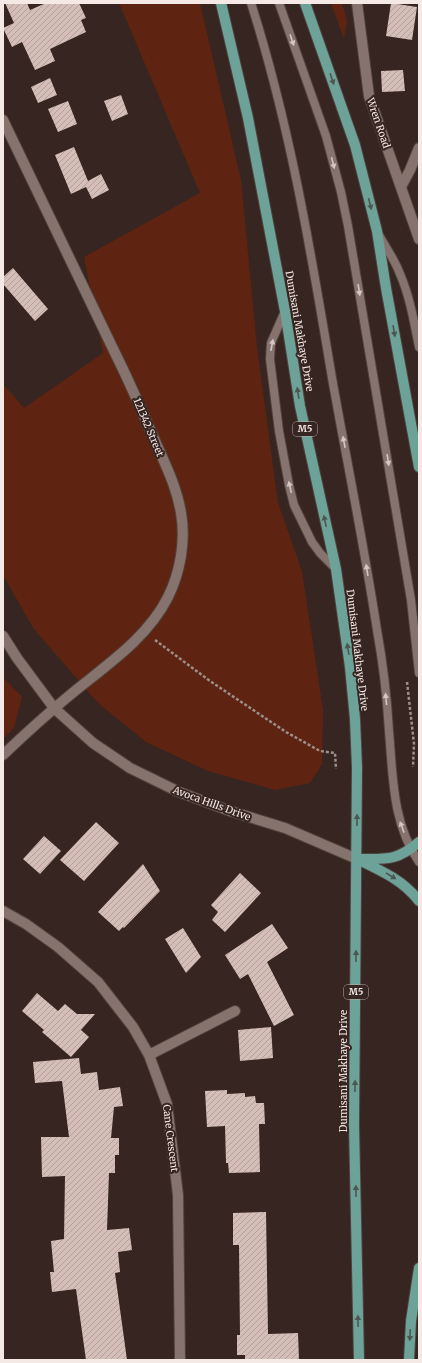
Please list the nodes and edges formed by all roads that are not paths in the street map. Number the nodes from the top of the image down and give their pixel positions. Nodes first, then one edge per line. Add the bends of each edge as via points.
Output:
1 (221, 3) edge
2 (251, 3) edge
3 (279, 3) edge
4 (305, 3) edge
5 (357, 3) edge
6 (3, 120) edge
7 (419, 148) edge
8 (401, 187) junction
9 (377, 231) junction
10 (419, 239) edge
11 (285, 310) junction
12 (419, 347) edge
13 (419, 466) edge
14 (336, 569) junction
15 (3, 636) edge
16 (419, 673) edge
17 (54, 708) junction
18 (3, 755) edge
19 (419, 842) edge
20 (410, 849) junction
21 (357, 859) junction
22 (419, 862) edge
23 (419, 901) edge
24 (3, 911) edge
25 (235, 1011) dead end
26 (149, 1055) junction
27 (419, 1268) edge
28 (180, 1360) edge
29 (359, 1360) edge
30 (409, 1360) edge

1 - 11 main road, Dumisani Makhaye Drive / M5 via 248,118
20 -> 2 lane via 395,801 378,631 317,289 286,132
3 -> 16 lane via 326,136 347,219 412,600
4 -> 9 main road via 355,145
5 - 8 street, Wren Road via 369,96
6 - 17 street, 121342 Street via 132,387 177,494 182,515 183,536 176,578 157,615 144,632
7 - 8 street
8 - 10 street, Wren Road
9 - 12 lane via 406,288
9 -> 13 main road
14 -> 11 main road, Dumisani Makhaye Drive / M5 via 300,406
14 -> 11 lane via 312,542 294,505 289,485 270,359 271,343
21 -> 14 main road, Dumisani Makhaye Drive / M5 via 355,719
15 - 17 street, Avoca Hills Drive
17 - 18 street, 121342 Street
17 - 21 street, Avoca Hills Drive via 99,747 130,768 179,792 285,828
19 - 20 main road
20 - 21 main road via 400,856
20 - 22 lane
21 -> 23 main road via 393,877
29 -> 21 main road, Dumisani Makhaye Drive / M5 via 354,1125
24 - 26 street, Cane Crescent via 58,947 98,982 134,1027
25 - 26 street
26 - 28 street, Cane Crescent via 167,1104 178,1195
27 -> 30 main road via 411,1321

